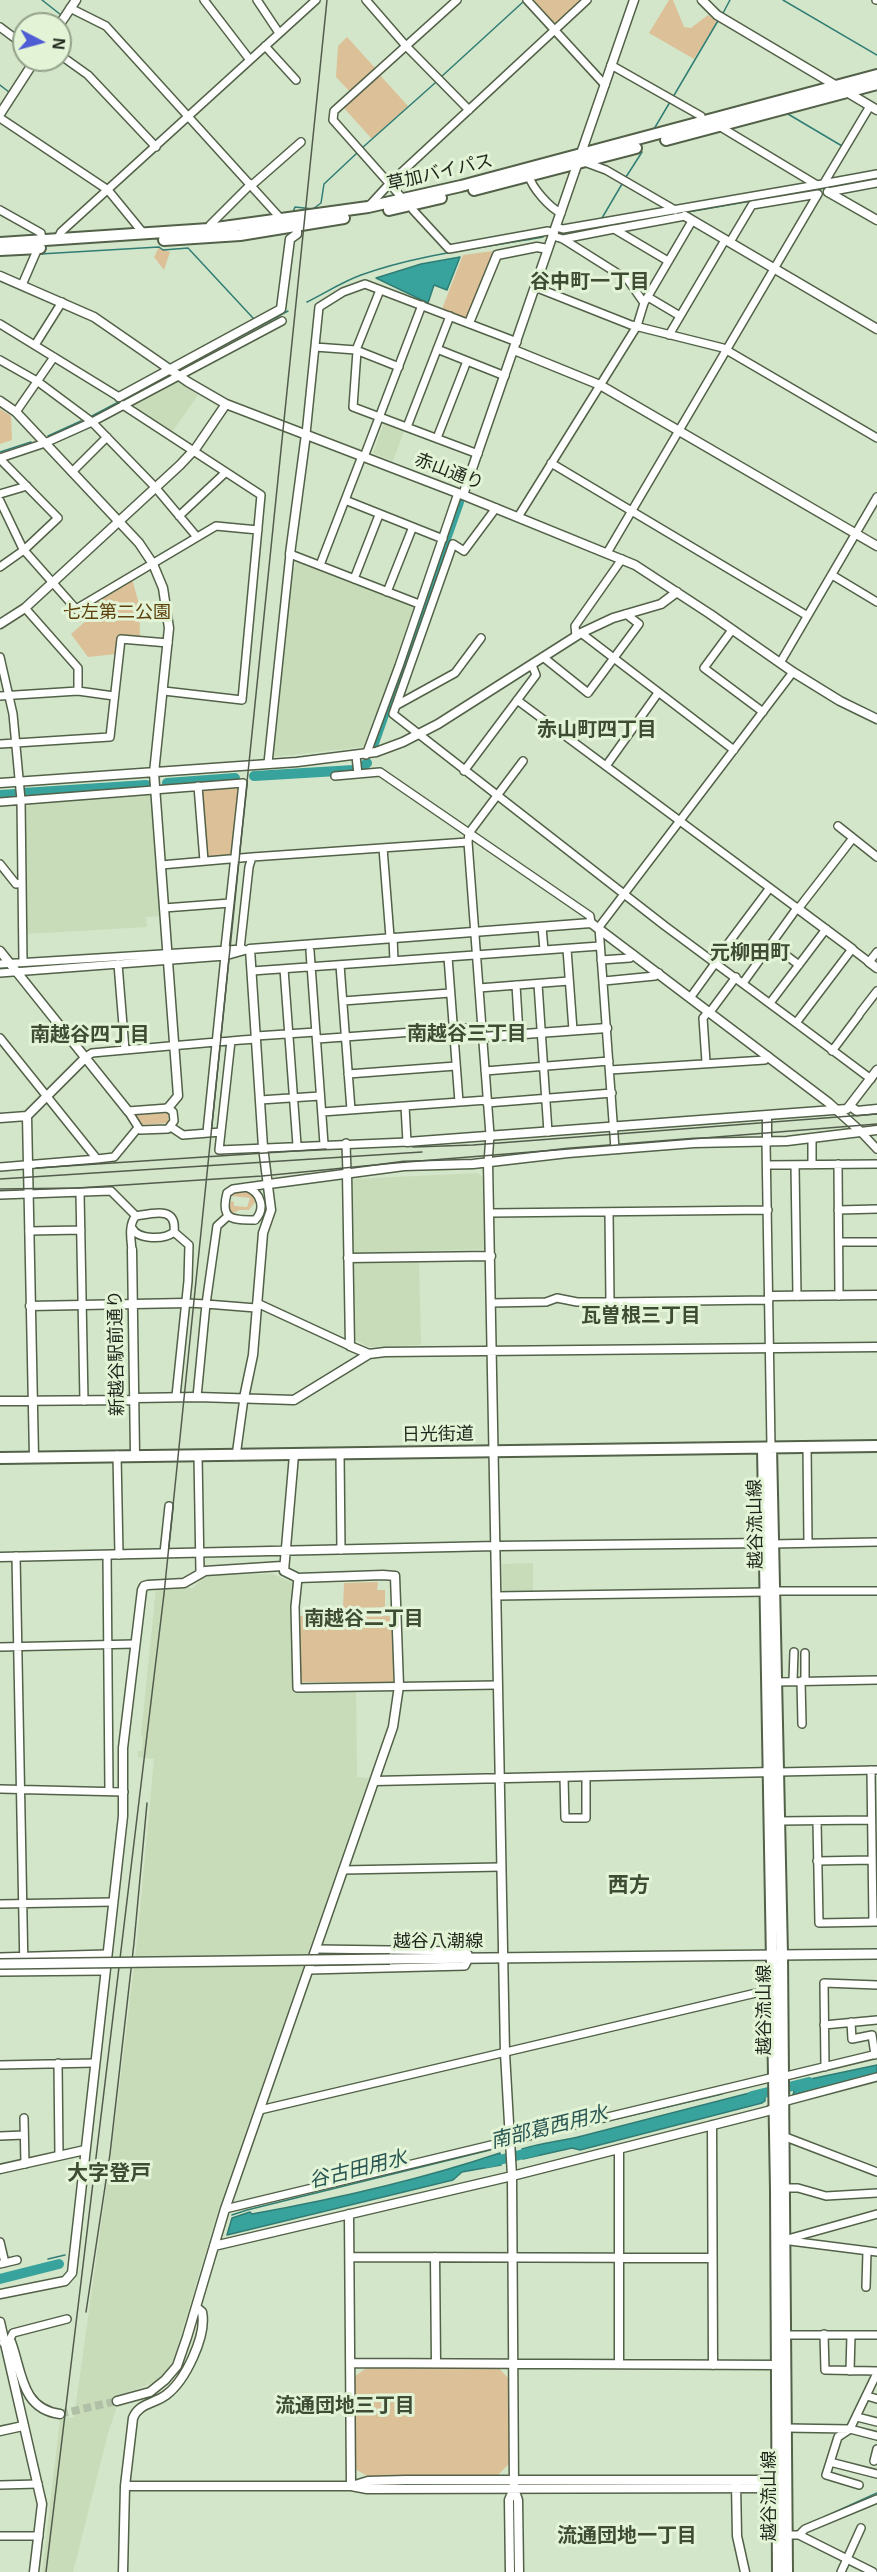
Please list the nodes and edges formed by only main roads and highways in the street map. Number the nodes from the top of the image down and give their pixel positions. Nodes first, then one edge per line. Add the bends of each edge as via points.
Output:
1 (877, 75) edge
2 (877, 84) edge
3 (843, 89) junction
4 (580, 159) junction
5 (407, 202) junction
6 (0, 243) edge
7 (40, 244) junction
8 (0, 250) edge
9 (877, 1446) edge
10 (767, 1448) junction
11 (0, 1458) edge
12 (770, 1592) junction
13 (774, 1772) junction
14 (877, 1954) edge
15 (777, 1955) junction
16 (0, 1964) edge
17 (778, 2078) junction
18 (779, 2105) junction
19 (781, 2335) junction
20 (782, 2484) junction
21 (778, 2572) edge
22 (787, 2572) edge

1 - 3 main road, 草加バイパス
2 - 3 main road, 草加バイパス
3 - 4 main road, 草加バイパス via 703,123
3 - 4 main road, 草加バイパス via 719,126
4 - 5 main road, 草加バイパス
4 - 5 main road, 草加バイパス via 529,176
5 - 7 main road, 草加バイパス via 283,221
5 - 7 main road, 草加バイパス via 240,235
6 - 7 main road, 草加バイパス
7 - 8 main road, 草加バイパス
9 - 10 main road, 日光街道
10 - 11 main road, 日光街道
10 - 12 main road, 越谷流山線
12 - 13 main road, 越谷流山線
12 - 13 main road, 越谷流山線 via 776,1682
13 - 15 main road, 越谷流山線
13 - 15 main road, 越谷流山線 via 778,1821
14 - 15 main road, 越谷八潮線
15 - 16 main road, 越谷八潮線, bridge
15 - 17 main road, 越谷流山線
15 - 17 main road, 越谷流山線 via 773,1989
17 - 18 main road, 越谷流山線
18 - 19 main road, 越谷流山線
18 - 19 main road, 越谷流山線 via 784,2240
19 - 20 main road, 越谷流山線 via 778,2365
19 - 20 main road, 越谷流山線 via 786,2428
20 - 21 main road, 越谷流山線
20 - 22 main road, 越谷流山線

